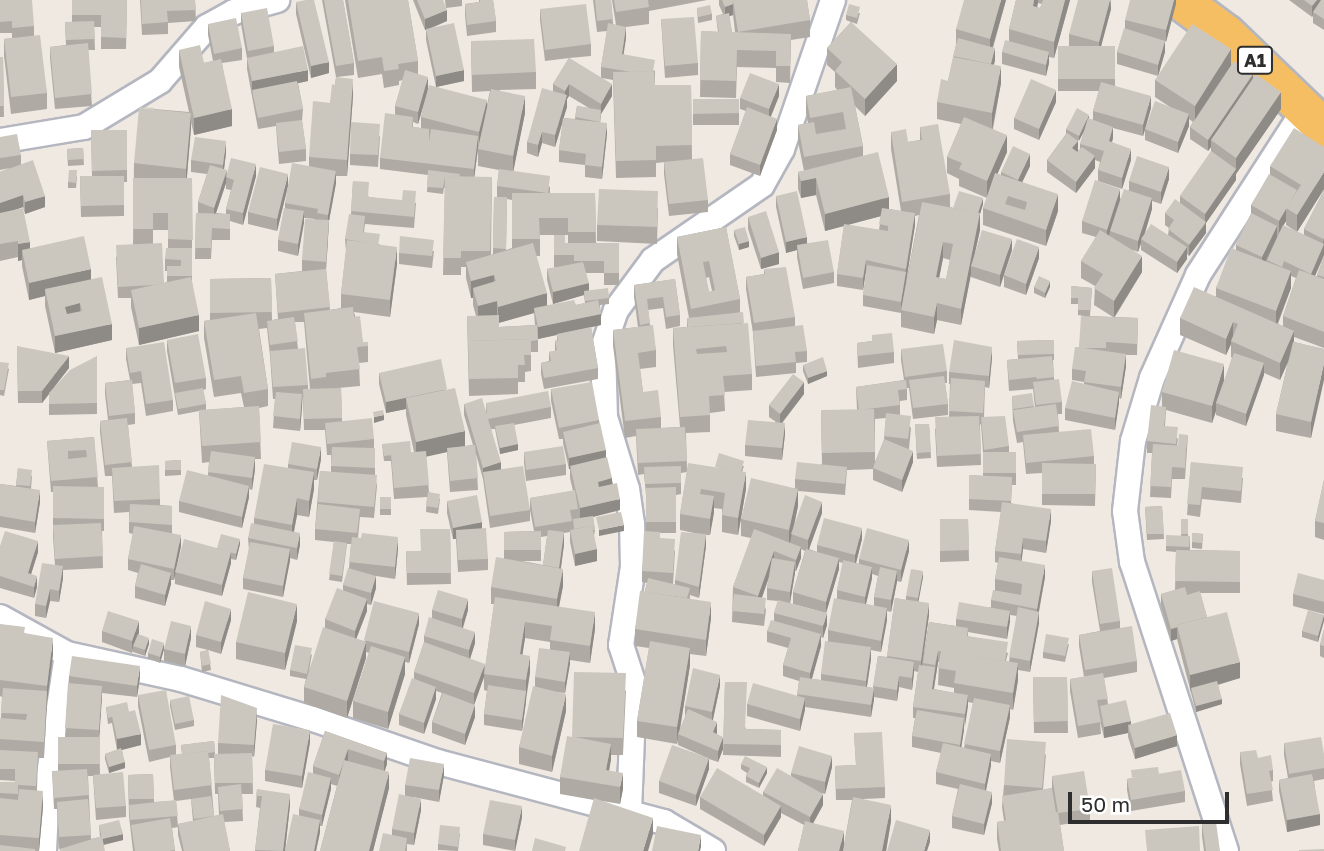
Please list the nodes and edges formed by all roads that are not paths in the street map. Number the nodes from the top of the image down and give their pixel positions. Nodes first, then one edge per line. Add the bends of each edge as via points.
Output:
1 (277, 0) edge
2 (834, 0) edge
3 (1180, 0) edge
4 (1221, 0) edge
5 (1318, 112) edge
6 (0, 141) edge
7 (0, 617) edge
8 (67, 654) junction
9 (629, 812) junction
10 (44, 851) edge
11 (713, 851) edge
12 (1226, 851) edge

1 - 6 street via 234,12 207,27 160,81 84,127
2 - 9 street via 782,149 762,184 653,260 616,310 603,348 605,417 627,489 632,524 633,567 621,645 634,685
3 - 5 highway, A1
4 - 5 highway, A1
5 - 12 street via 1198,275 1153,378 1133,441 1125,511 1136,572
7 - 8 street
8 - 9 street via 181,679 438,762
8 - 10 street via 47,788
9 - 11 street via 664,822

